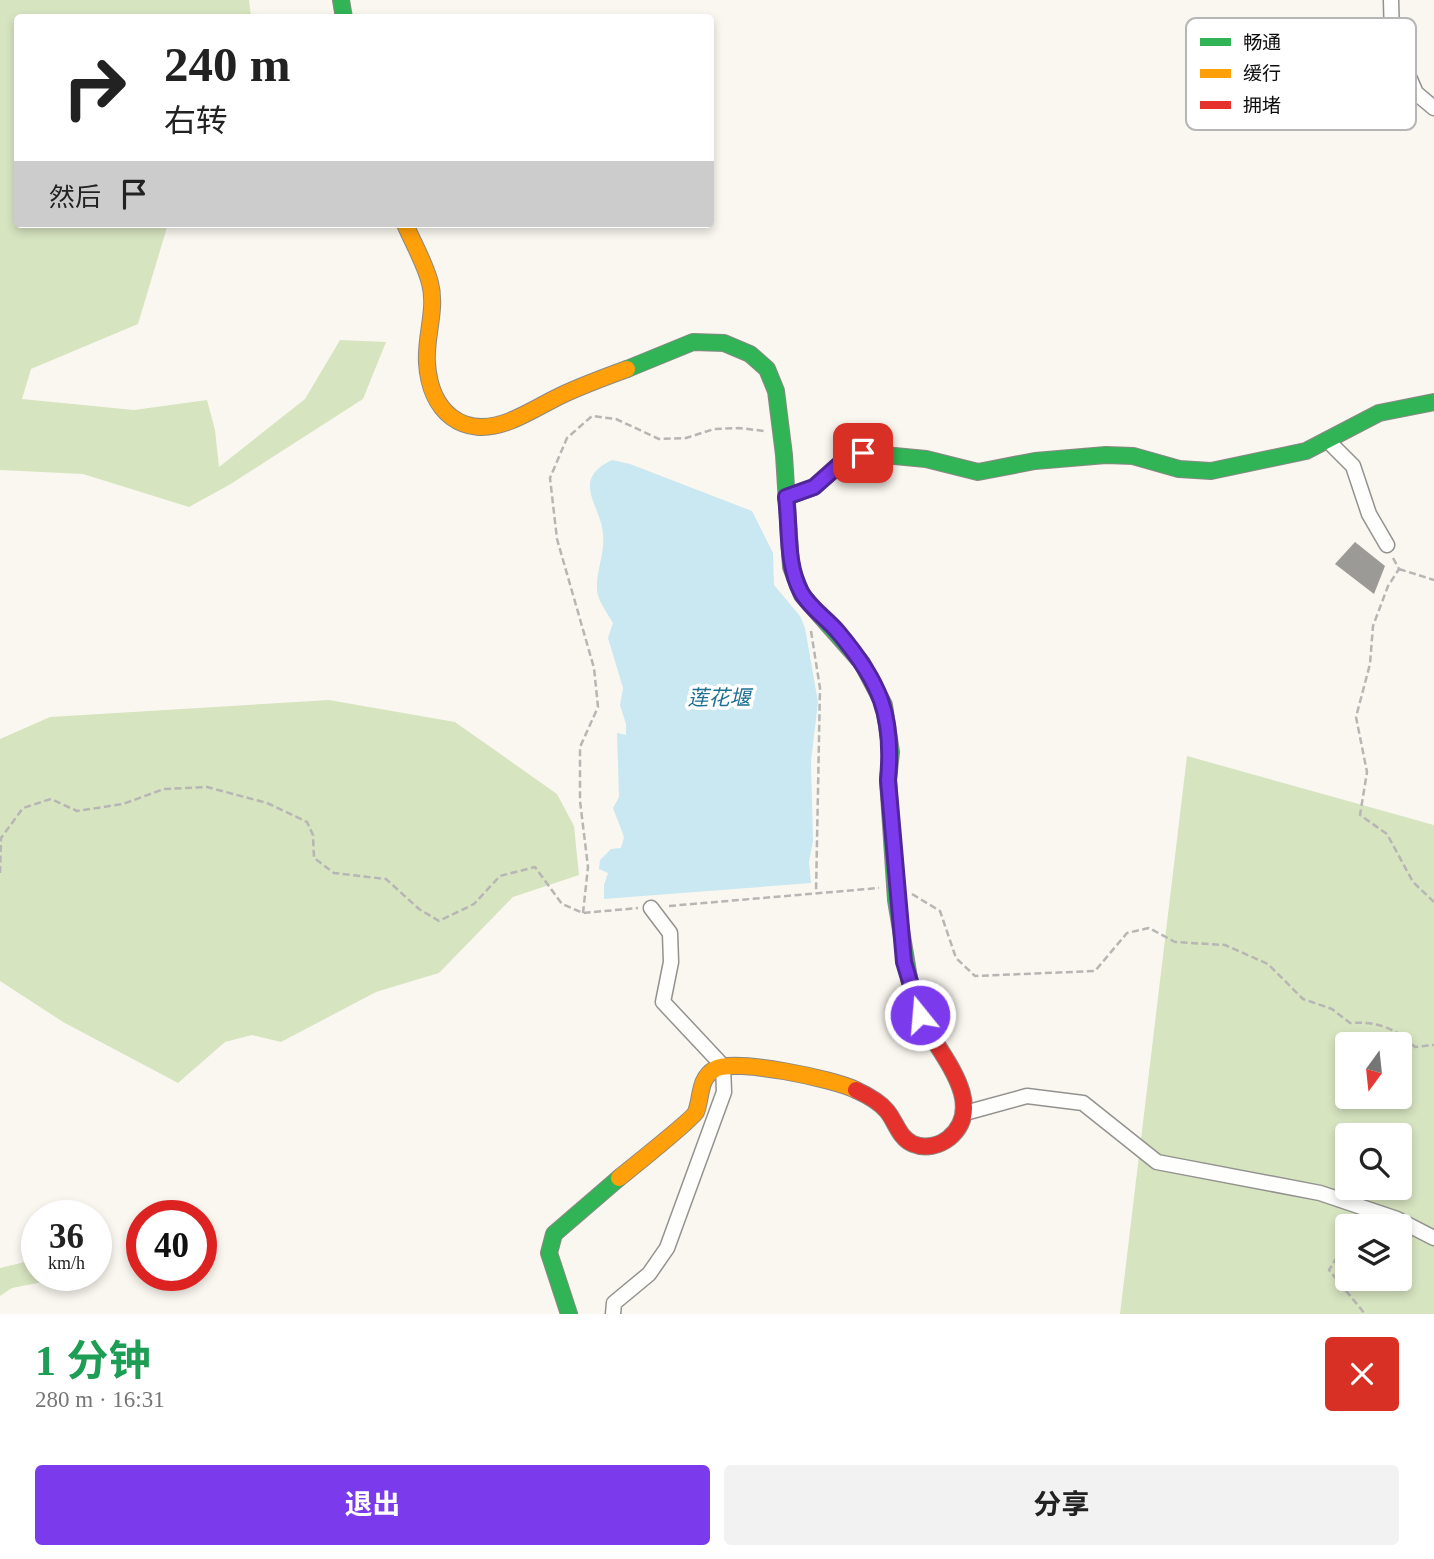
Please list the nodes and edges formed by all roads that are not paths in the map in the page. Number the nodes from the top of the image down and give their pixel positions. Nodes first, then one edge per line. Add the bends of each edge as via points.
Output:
1 (1391, 0) edge
2 (1391, 18) edge
3 (1416, 93) edge
4 (1434, 108) edge
5 (407, 228) edge
6 (1434, 402) edge
7 (1327, 440) junction
8 (786, 497) junction
9 (1387, 545) road end
10 (651, 908) road end
11 (723, 1066) junction
12 (965, 1113) junction
13 (1434, 1238) edge
14 (569, 1314) edge
15 (613, 1314) edge

1 - 2 street
3 - 4 street
5 - 8 street via 430,282 430,385 452,420 475,427 508,422 665,352 693,342 724,343 750,354 767,369 776,391
6 - 7 street via 1379,413
7 - 8 street via 1306,451 1211,471 1106,454 978,472 926,459 863,453 841,463 814,487
7 - 9 street via 1353,466 1369,514
8 - 12 street via 791,567 802,594 862,663 884,705 904,962 920,1015 960,1083
10 - 11 street via 670,933 671,962 663,1002
11 - 12 street via 801,1071 845,1085 891,1114 900,1135 927,1147 947,1141 960,1129
11 - 14 street via 709,1074 698,1095 696,1113 554,1234 549,1253
11 - 15 street via 724,1092 667,1248 649,1274 614,1303
12 - 13 street via 1027,1096 1083,1103 1157,1162 1320,1194 1397,1219

